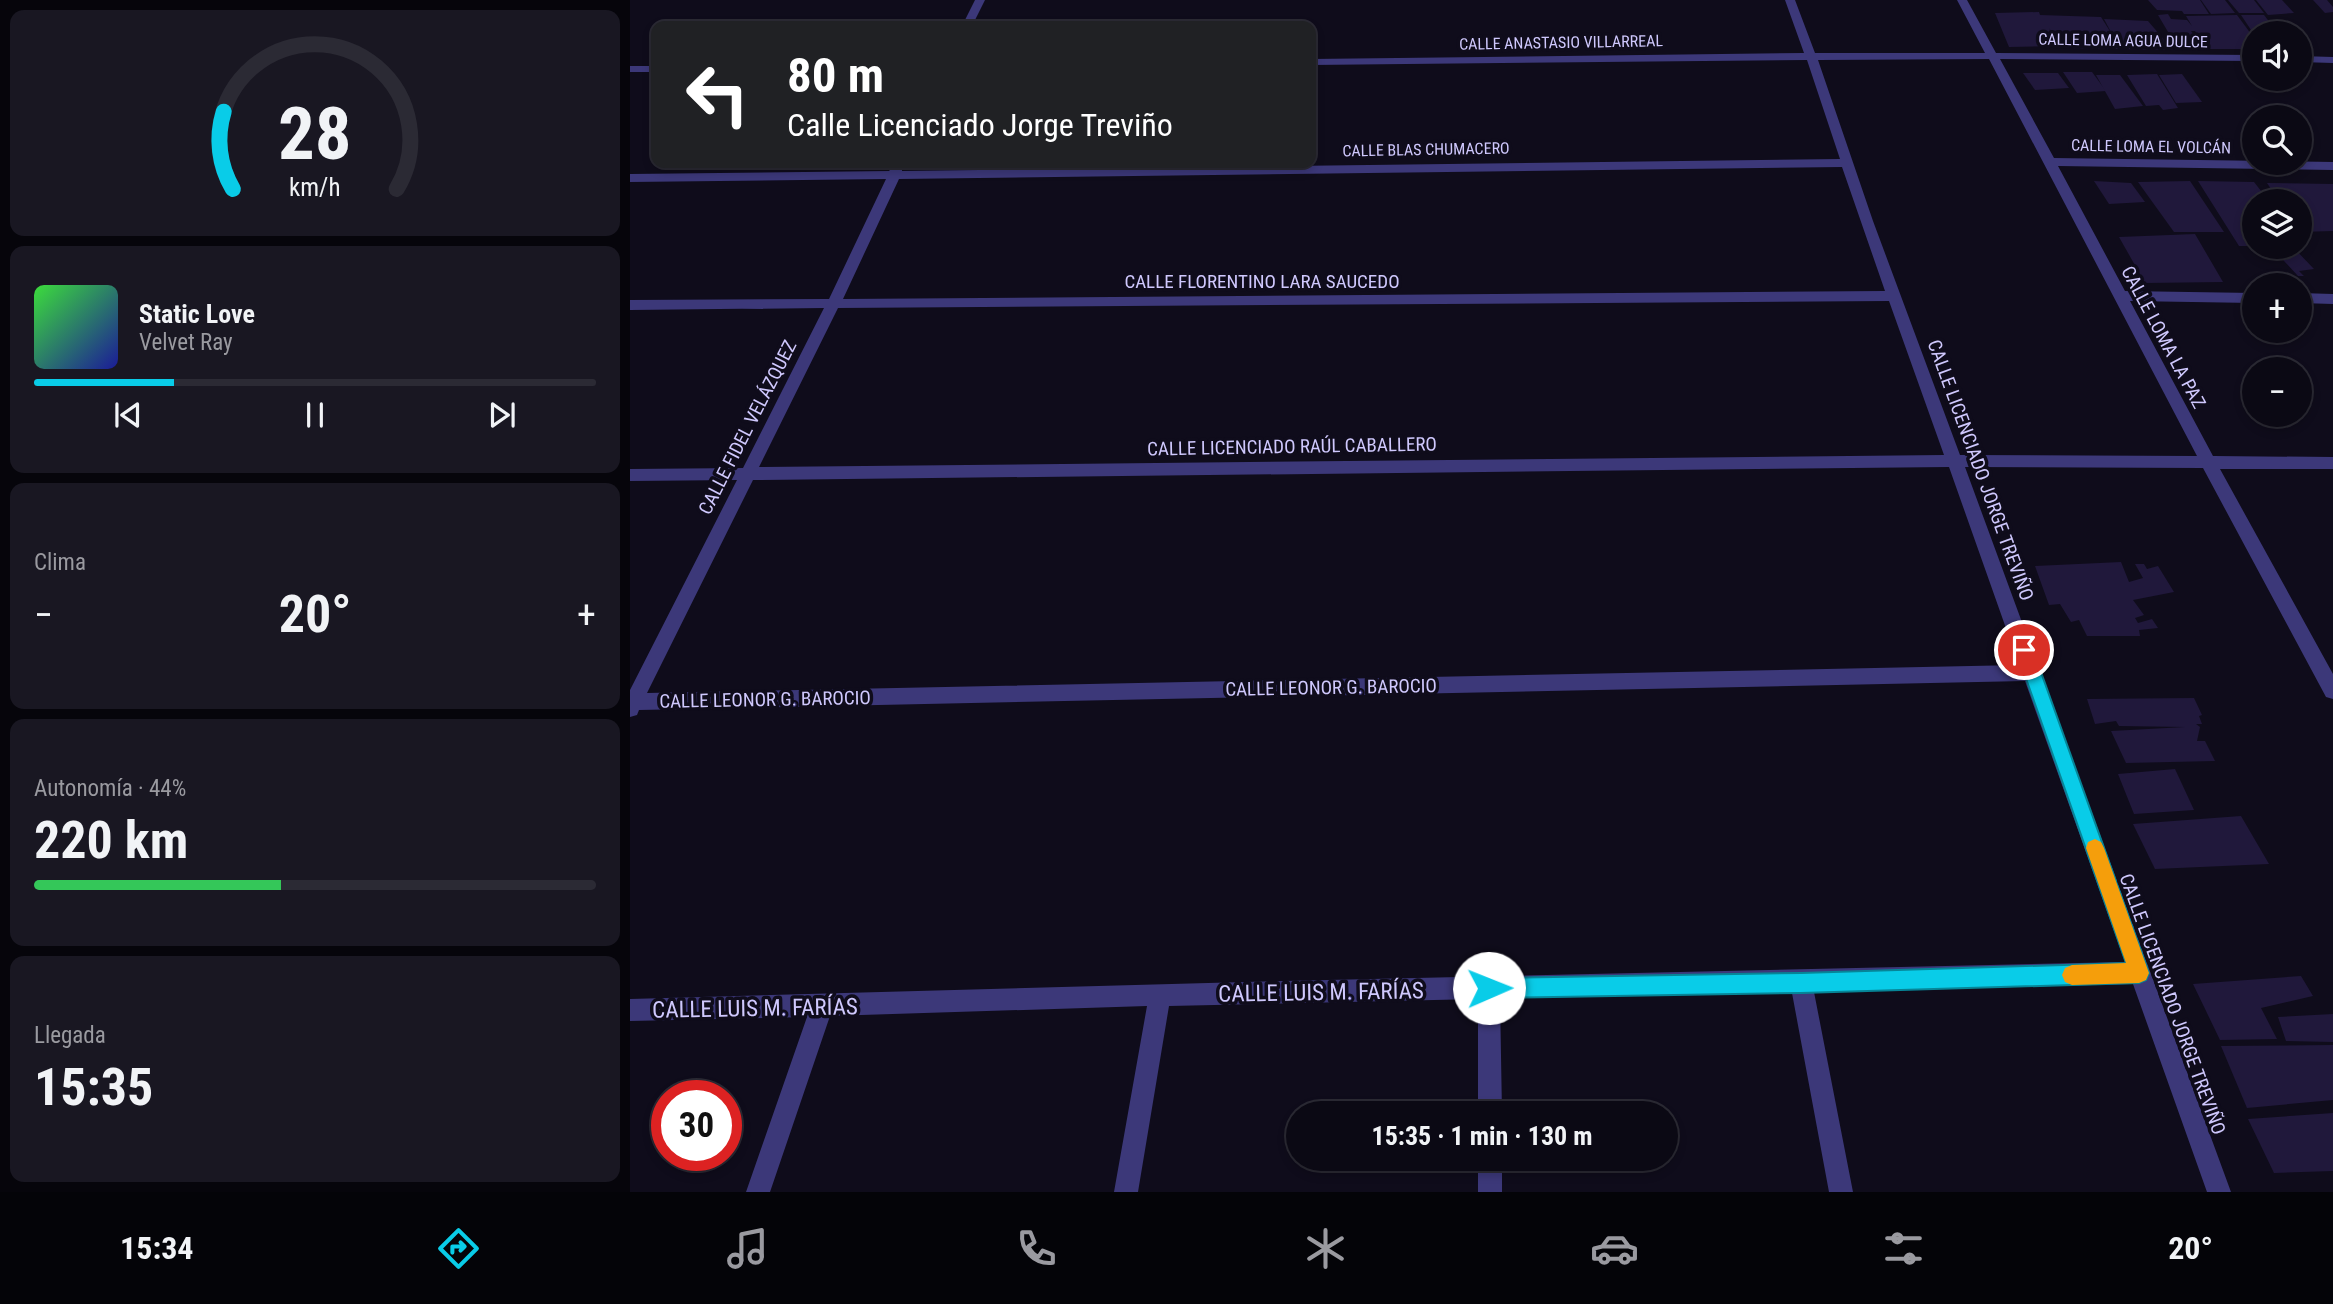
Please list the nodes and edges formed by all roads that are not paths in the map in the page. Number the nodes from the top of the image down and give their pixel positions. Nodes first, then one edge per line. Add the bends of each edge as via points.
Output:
1 (980, 0) edge
2 (1790, 0) edge
3 (1962, 0) edge
4 (970, 21) edge
5 (1811, 54) junction
6 (1992, 54) junction
7 (2242, 58) edge
8 (2312, 59) edge
9 (2333, 60) edge
10 (1316, 62) edge
11 (630, 69) edge
12 (651, 69) edge
13 (2052, 162) junction
14 (1845, 163) junction
15 (1316, 166) edge
16 (2333, 166) edge
17 (897, 168) edge
18 (630, 178) edge
19 (1894, 296) junction
20 (2121, 296) junction
21 (2242, 298) edge
22 (2312, 298) edge
23 (2333, 299) edge
24 (834, 303) junction
25 (630, 305) edge
26 (1955, 461) junction
27 (2208, 462) junction
28 (2333, 463) edge
29 (748, 472) junction
30 (630, 475) edge
31 (2033, 673) junction
32 (2333, 691) edge
33 (631, 704) edge
34 (2139, 973) junction
35 (1801, 983) junction
36 (1489, 988) junction
37 (1160, 995) junction
38 (822, 1007) junction
39 (630, 1010) edge
40 (1490, 1101) edge
41 (1490, 1171) edge
42 (758, 1192) edge
43 (1126, 1192) edge
44 (1490, 1192) edge
45 (1841, 1192) edge
46 (2219, 1192) edge

1 - 4 street
2 - 5 street, CALLE LICENCIADO JORGE TREVIÑO
3 - 6 street, CALLE LOMA LA PAZ
5 - 6 street, CALLE LOMA AGUA DULCE
5 - 10 street, CALLE ANASTASIO VILLARREAL
5 - 14 street, CALLE LICENCIADO JORGE TREVIÑO
6 - 7 street, CALLE LOMA AGUA DULCE
6 - 13 street, CALLE LOMA LA PAZ
8 - 9 street
11 - 12 street
13 - 16 street, CALLE LOMA EL VOLCÁN
13 - 20 street, CALLE LOMA LA PAZ
14 - 15 street, CALLE BLAS CHUMACERO
14 - 19 street, CALLE LICENCIADO JORGE TREVIÑO
17 - 18 street, CALLE BLAS CHUMACERO
17 - 24 street, CALLE FIDEL VELÁZQUEZ
19 - 24 street, CALLE FLORENTINO LARA SAUCEDO
19 - 26 street, CALLE LICENCIADO JORGE TREVIÑO
20 - 21 street
20 - 27 street, CALLE LOMA LA PAZ
22 - 23 street
24 - 25 street, CALLE FLORENTINO LARA SAUCEDO
24 - 29 street, CALLE FIDEL VELÁZQUEZ
26 - 27 street, CALLE LICENCIADO RAÚL CABALLERO
26 - 29 street, CALLE LICENCIADO RAÚL CABALLERO
26 - 31 street, CALLE LICENCIADO JORGE TREVIÑO
27 - 28 street, CALLE LICENCIADO RAÚL CABALLERO
27 - 32 street, CALLE LOMA LA PAZ
29 - 30 street, CALLE LICENCIADO RAÚL CABALLERO
29 - 33 street, CALLE FIDEL VELÁZQUEZ
31 - 33 street, CALLE LEONOR G. BAROCIO
31 - 34 street, CALLE LICENCIADO JORGE TREVIÑO
34 - 35 street, CALLE LUIS M. FARÍAS
34 - 46 street, CALLE LICENCIADO JORGE TREVIÑO
35 - 36 street, CALLE LUIS M. FARÍAS
35 - 45 street
36 - 37 street, CALLE LUIS M. FARÍAS
36 - 40 street
37 - 38 street, CALLE LUIS M. FARÍAS
37 - 43 street
38 - 39 street, CALLE LUIS M. FARÍAS
38 - 42 street
41 - 44 street

